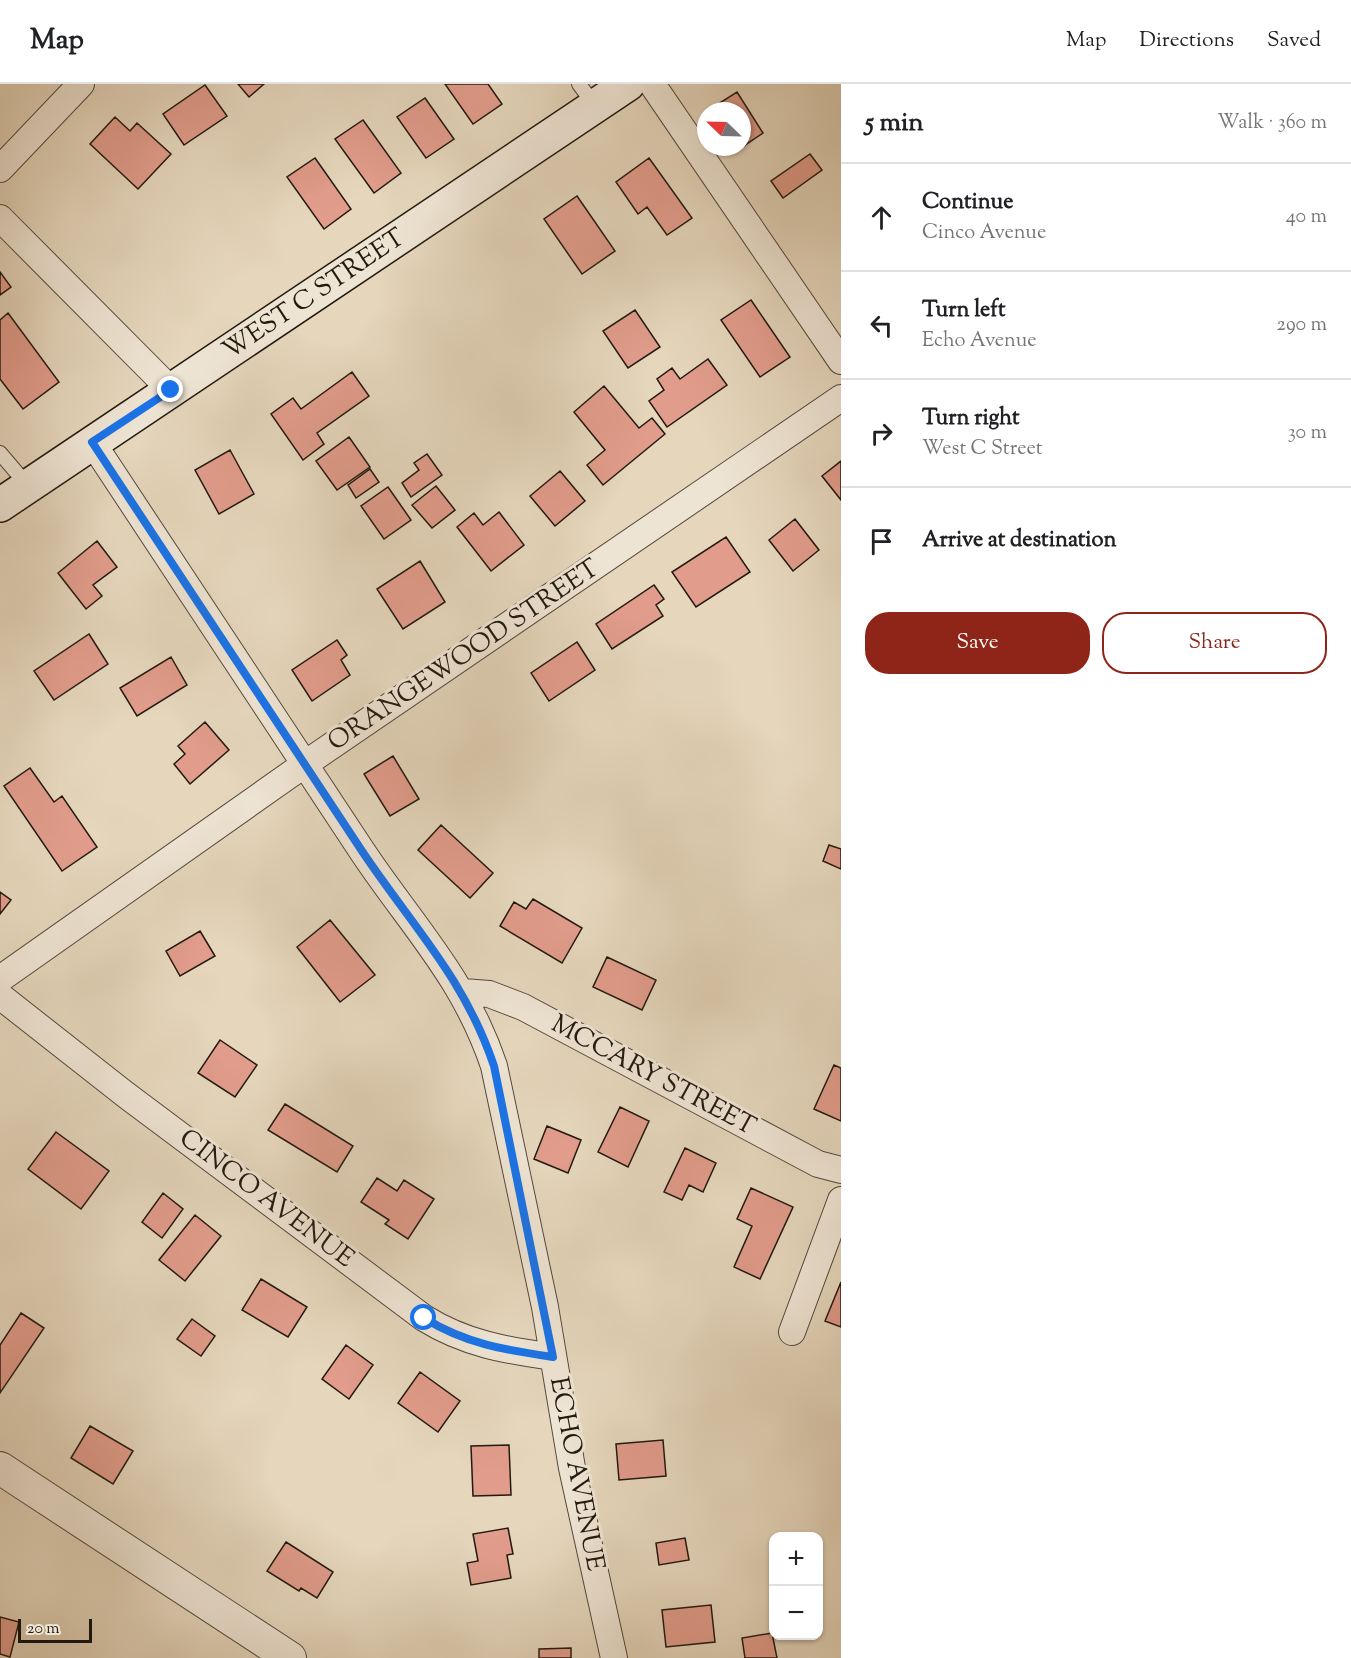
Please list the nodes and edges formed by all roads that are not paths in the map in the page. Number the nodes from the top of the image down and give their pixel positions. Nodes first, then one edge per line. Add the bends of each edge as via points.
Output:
1 (81, 84) edge
2 (628, 84) edge
3 (651, 84) edge
4 (587, 95) edge
5 (0, 170) edge
6 (0, 218) edge
7 (841, 361) edge
8 (171, 390) junction
9 (841, 398) edge
10 (92, 442) junction
11 (0, 453) edge
12 (28, 486) junction
13 (0, 505) edge
14 (305, 764) junction
15 (0, 979) edge
16 (463, 992) junction
17 (0, 996) edge
18 (841, 1170) edge
19 (841, 1200) edge
20 (792, 1332) dead end
21 (553, 1357) junction
22 (0, 1468) edge
23 (290, 1658) edge
24 (614, 1658) edge

1 - 5 street
2 - 4 main road, WEST C STREET
3 - 7 street
4 - 8 main road, WEST C STREET
6 - 8 street
8 - 10 main road, WEST C STREET
9 - 14 street, ORANGEWOOD STREET
10 - 12 main road, WEST C STREET
10 - 14 street, ECHO AVENUE
11 - 12 lane
12 - 13 main road, WEST C STREET
14 - 15 street, ORANGEWOOD STREET
14 - 16 street, ECHO AVENUE
16 - 18 street, MCCARY STREET via 489,994 523,1007 818,1164
16 - 21 street, ECHO AVENUE via 494,1066
17 - 21 street, CINCO AVENUE via 424,1318 487,1347
19 - 20 street
21 - 24 street, ECHO AVENUE via 572,1468
22 - 23 street

